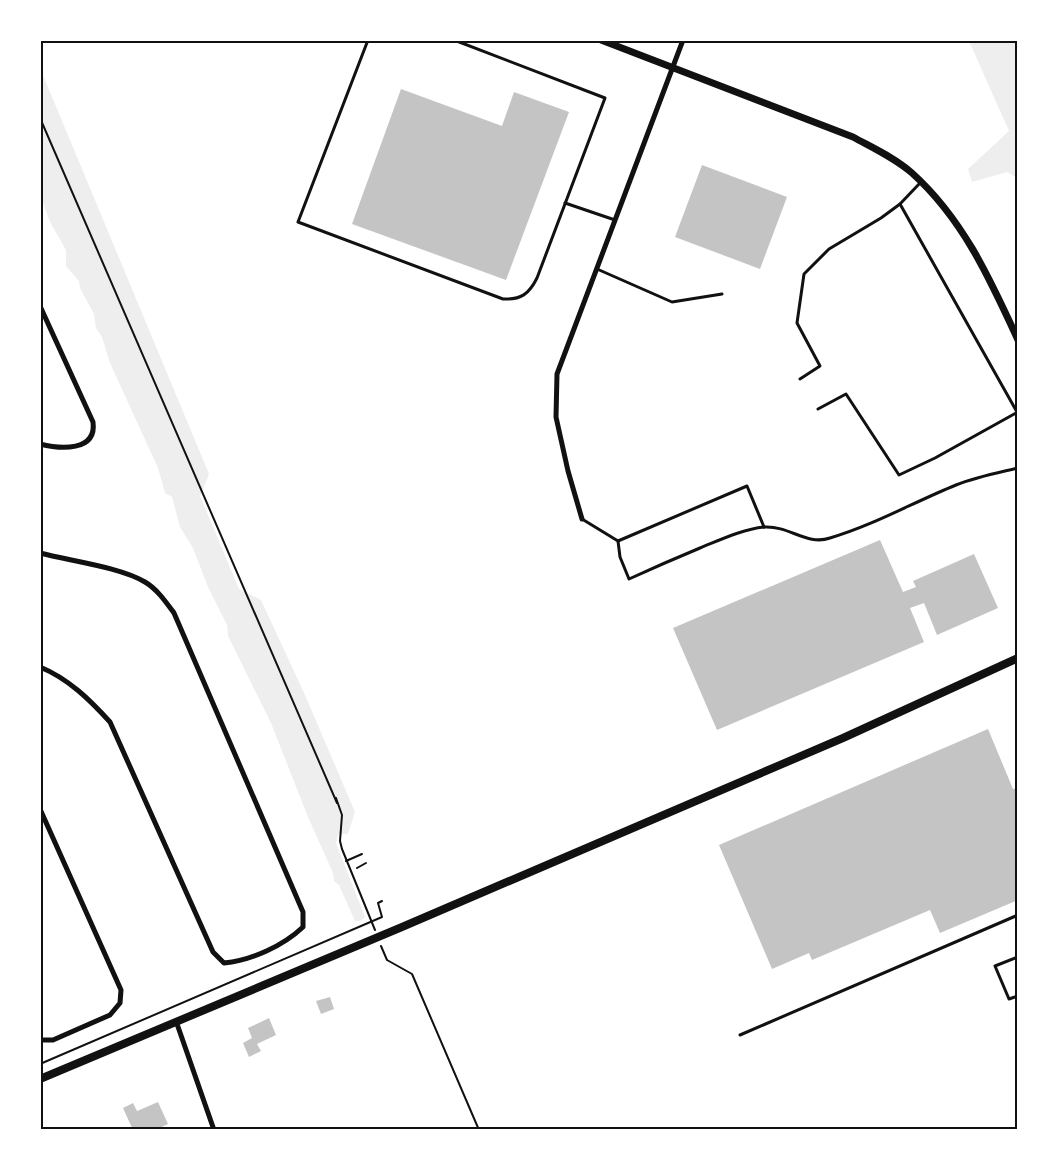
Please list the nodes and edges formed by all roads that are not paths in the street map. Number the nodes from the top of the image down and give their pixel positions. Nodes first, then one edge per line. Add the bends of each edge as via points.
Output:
1 (368, 40) edge
2 (454, 40) edge
3 (601, 40) edge
4 (683, 40) edge
5 (673, 69) junction
6 (921, 182) junction
7 (566, 203) junction
8 (900, 204) junction
9 (615, 220) junction
10 (597, 269) junction
11 (722, 294) dead end
12 (40, 306) edge
13 (1017, 340) edge
14 (800, 379) dead end
15 (818, 409) dead end
16 (1017, 412) edge
17 (40, 444) edge
18 (1017, 468) edge
19 (582, 519) joint
20 (764, 527) junction
21 (618, 541) junction
22 (40, 554) edge
23 (1017, 658) edge
24 (40, 667) edge
25 (40, 809) edge
26 (1017, 915) edge
27 (1017, 957) edge
28 (1017, 996) edge
29 (176, 1022) junction
30 (740, 1035) dead end
31 (40, 1040) edge
32 (40, 1079) edge
33 (214, 1130) edge

1 - 7 lane via 298,222 514,300 532,288
2 - 7 lane via 605,98
3 - 5 street
4 - 5 street
5 - 6 street via 853,137
5 - 9 street
6 - 8 lane
6 - 13 street via 963,231 987,271
7 - 9 lane
8 - 14 lane via 829,249 804,274 796,323 820,366
8 - 16 lane
9 - 10 street
10 - 11 lane via 672,302
10 - 19 street via 557,374 556,417
12 - 17 street via 94,430 82,445 69,448
15 - 16 lane via 846,394 899,475
18 - 20 lane via 957,484 828,539 817,541 793,531
19 - 21 lane
20 - 21 lane via 747,486
20 - 21 lane via 724,538 629,579
22 - 24 street via 146,582 174,613 303,912 303,927 290,939 240,961 224,963 213,952 111,722 89,698
23 - 29 main road via 832,742
25 - 31 street via 121,990 120,1003 110,1016 53,1040
26 - 30 lane
27 - 28 lane via 996,966 1009,999
29 - 32 main road
29 - 33 street

